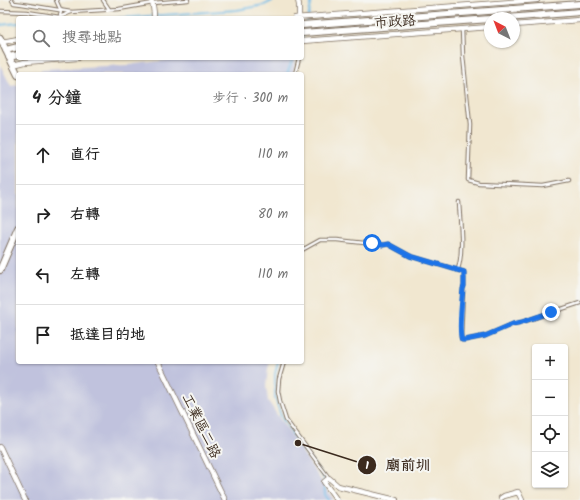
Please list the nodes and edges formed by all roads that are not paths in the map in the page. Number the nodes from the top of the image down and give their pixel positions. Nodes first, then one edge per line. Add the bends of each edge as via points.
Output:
1 (12, 0) edge
2 (56, 0) edge
3 (103, 0) edge
4 (188, 0) edge
5 (298, 0) edge
6 (537, 0) edge
7 (152, 2) edge
8 (580, 4) edge
9 (109, 10) junction
10 (0, 11) edge
11 (61, 11) junction
12 (71, 12) junction
13 (580, 12) edge
14 (53, 16) edge
15 (60, 16) edge
16 (62, 16) edge
17 (154, 16) edge
18 (299, 16) edge
19 (520, 17) edge
20 (304, 18) edge
21 (484, 19) edge
22 (580, 20) edge
23 (304, 25) edge
24 (520, 25) edge
25 (484, 27) edge
26 (462, 29) junction
27 (304, 33) edge
28 (16, 39) edge
29 (1, 40) edge
30 (304, 41) edge
31 (16, 48) edge
32 (6, 50) junction
33 (16, 55) edge
34 (9, 57) junction
35 (52, 60) edge
36 (298, 60) edge
37 (13, 65) junction
38 (16, 72) edge
39 (296, 72) edge
40 (569, 181) dead end
41 (459, 202) dead end
42 (16, 233) edge
43 (304, 249) edge
44 (458, 269) junction
45 (0, 270) edge
46 (580, 303) edge
47 (159, 364) edge
48 (284, 364) edge
49 (0, 447) edge
50 (329, 478) junction
51 (501, 498) dead end
52 (26, 500) edge
53 (225, 500) edge
54 (337, 500) edge
55 (396, 500) edge
56 (522, 500) edge

1 - 11 lane via 14,3
2 - 11 lane
3 - 9 lane
4 - 7 lane
5 - 18 street
6 - 20 street, 市政路
7 - 9 lane
7 - 17 street
8 - 23 street, 市政路
9 - 12 lane
10 - 14 lane
11 - 12 lane
11 - 15 lane
12 - 16 lane
13 - 19 street
21 - 27 street, 市政路
22 - 24 street
25 - 26 street, 市政路
26 - 30 street, 市政路
26 - 40 lane via 470,125 468,180 479,183 543,186
28 - 29 street
29 - 32 street
31 - 32 street
32 - 34 street
33 - 34 street
34 - 37 street
35 - 37 street
36 - 39 lane
37 - 38 street
41 - 44 lane
42 - 45 street
43 - 44 lane via 320,240 388,244 410,256
44 - 46 lane via 464,272 462,340 485,336 513,324
47 - 53 street, 工業區二路
48 - 50 lane via 278,391 286,420
49 - 52 street
50 - 54 street via 324,482
50 - 55 street via 338,486
51 - 56 street via 518,492

